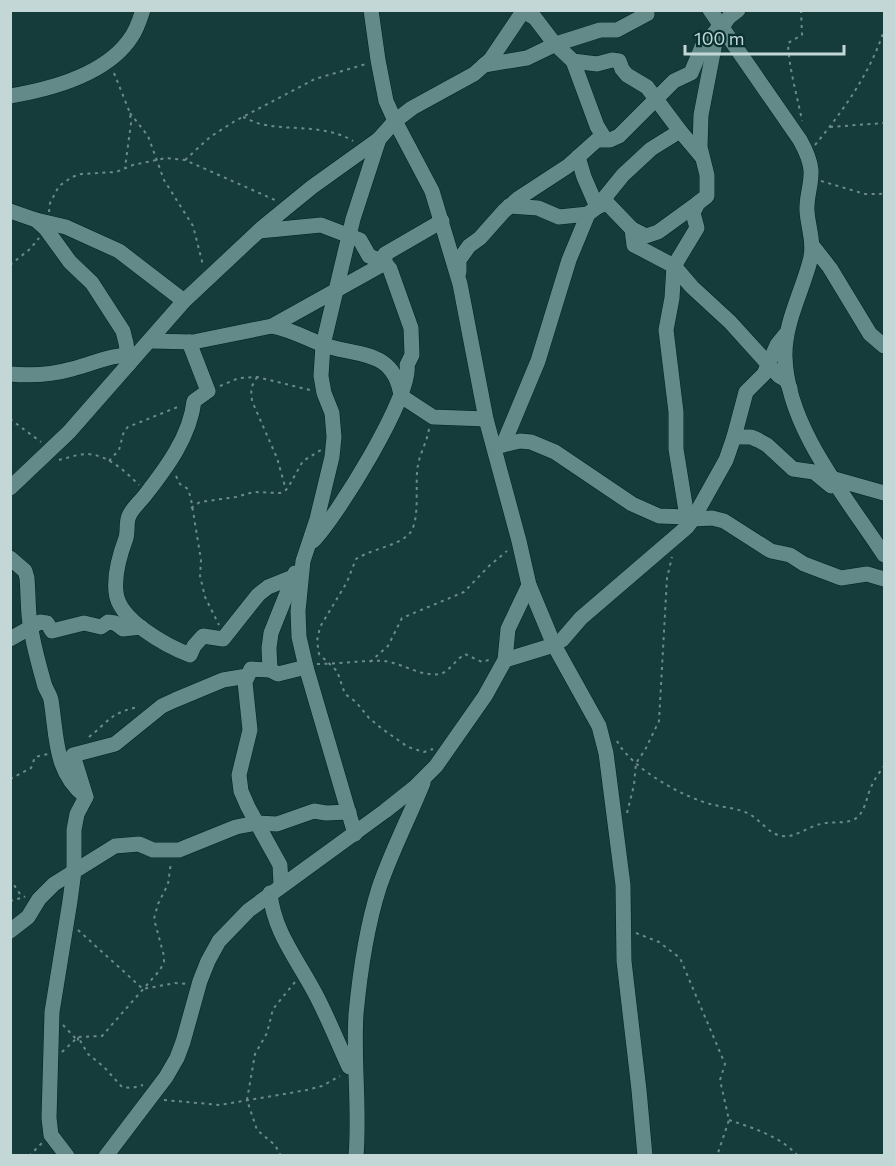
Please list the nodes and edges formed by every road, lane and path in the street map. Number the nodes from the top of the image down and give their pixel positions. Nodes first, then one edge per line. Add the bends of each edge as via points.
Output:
1 (143, 10) edge
2 (371, 10) edge
3 (646, 10) edge
4 (738, 10) edge
5 (801, 10) edge
6 (524, 11) edge
7 (717, 23) edge
8 (885, 30) edge
9 (556, 44) junction
10 (108, 60) junction
11 (378, 60) junction
12 (573, 61) junction
13 (484, 65) junction
14 (10, 96) edge
15 (656, 98) junction
16 (130, 113) junction
17 (243, 117) junction
18 (395, 121) junction
19 (885, 123) edge
20 (830, 127) junction
21 (680, 131) junction
22 (379, 139) junction
23 (605, 139) junction
24 (804, 147) junction
25 (365, 149) junction
26 (578, 157) junction
27 (702, 157) junction
28 (157, 159) junction
29 (185, 160) junction
30 (125, 168) junction
31 (811, 179) junction
32 (885, 190) edge
33 (698, 203) junction
34 (288, 206) junction
35 (509, 206) junction
36 (593, 210) junction
37 (10, 211) edge
38 (442, 221) junction
39 (43, 224) junction
40 (632, 229) junction
41 (259, 231) junction
42 (348, 235) junction
43 (812, 245) junction
44 (385, 263) junction
45 (10, 265) edge
46 (674, 266) junction
47 (207, 279) junction
48 (460, 284) junction
49 (336, 292) junction
50 (184, 301) junction
51 (272, 326) junction
52 (789, 331) junction
53 (189, 342) junction
54 (323, 345) junction
55 (885, 346) edge
56 (137, 352) junction
57 (768, 365) junction
58 (10, 374) edge
59 (257, 377) junction
60 (790, 388) junction
61 (208, 391) junction
62 (324, 393) junction
63 (401, 396) junction
64 (194, 401) junction
65 (426, 413) junction
66 (10, 419) edge
67 (486, 419) junction
68 (334, 436) junction
69 (734, 437) junction
70 (498, 446) junction
71 (44, 455) junction
72 (109, 461) junction
73 (166, 465) junction
74 (831, 478) junction
75 (10, 488) edge
76 (286, 490) junction
77 (885, 493) edge
78 (147, 494) junction
79 (848, 499) junction
80 (191, 508) junction
81 (692, 516) junction
82 (519, 541) junction
83 (309, 546) junction
84 (885, 555) edge
85 (672, 557) dead end
86 (11, 560) edge
87 (303, 561) junction
88 (293, 577) junction
89 (885, 579) edge
90 (529, 585) junction
91 (31, 627) junction
92 (141, 627) junction
93 (10, 639) edge
94 (223, 639) junction
95 (554, 645) junction
96 (506, 658) junction
97 (370, 662) junction
98 (327, 664) junction
99 (306, 666) junction
100 (270, 670) junction
101 (247, 676) junction
102 (141, 707) dead end
103 (616, 740) dead end
104 (83, 742) dead end
105 (451, 746) junction
106 (58, 752) junction
107 (636, 763) junction
108 (885, 766) edge
109 (426, 777) junction
110 (10, 779) edge
111 (86, 797) junction
112 (349, 812) junction
113 (627, 814) dead end
114 (256, 823) junction
115 (355, 834) junction
116 (179, 850) junction
117 (74, 871) junction
118 (10, 879) edge
119 (276, 889) junction
120 (32, 898) junction
121 (10, 901) edge
122 (67, 920) junction
123 (622, 927) junction
124 (10, 931) edge
125 (303, 973) junction
126 (198, 985) junction
127 (142, 989) junction
128 (52, 1023) junction
129 (78, 1037) junction
130 (51, 1059) junction
131 (349, 1067) joint
132 (143, 1084) dead end
133 (149, 1099) junction
134 (247, 1100) junction
135 (729, 1120) junction
136 (51, 1135) junction
137 (29, 1155) edge
138 (67, 1155) edge
139 (106, 1155) edge
140 (281, 1155) edge
141 (356, 1155) edge
142 (645, 1155) edge
143 (717, 1155) edge
144 (798, 1155) edge

1 - 10 street via 132,36
2 - 11 street
3 - 9 street via 647,14 617,30 600,30
4 - 7 street
5 - 24 path via 802,34 788,43
6 - 9 street via 535,18
6 - 13 street
7 - 15 street via 691,73 674,81
7 - 24 street
7 - 27 street via 701,115
8 - 20 path via 878,52
9 - 12 street
9 - 13 street via 527,58
10 - 14 street via 63,84
10 - 16 path
11 - 17 path via 315,79
11 - 18 street via 386,101
12 - 15 street via 619,61 627,75 647,87
12 - 23 street
13 - 18 street
15 - 21 street
15 - 23 street via 625,132
16 - 28 path via 148,136
16 - 30 path
17 - 25 path via 260,124 343,136
17 - 29 path via 210,137
18 - 22 street
18 - 38 street via 432,191
19 - 20 path
20 - 24 path
21 - 27 street
21 - 36 street via 651,149
22 - 25 street
22 - 42 street
23 - 26 street via 597,140
24 - 31 street
25 - 34 street
26 - 35 street
26 - 36 street
27 - 33 street via 708,187 707,196
28 - 29 path
28 - 30 path
28 - 47 path via 169,190 193,226
29 - 34 path
30 - 39 path via 72,177 59,186
31 - 32 path via 865,194 881,194
31 - 43 street via 807,209
33 - 40 street via 658,232 645,236
33 - 46 street via 693,213 697,228
34 - 41 street
35 - 36 street via 538,208 559,217
35 - 48 street via 459,260
36 - 40 street via 607,203
36 - 70 street via 569,260 538,361
37 - 39 street
38 - 44 street via 385,254
38 - 48 street
39 - 45 path via 30,249
39 - 50 street via 66,227 119,251
39 - 56 street via 70,262 92,283
40 - 46 street via 634,245
41 - 42 street via 321,225
41 - 47 street
42 - 44 street via 360,240 369,256
42 - 49 street
43 - 52 street
43 - 55 street via 870,334
44 - 49 street
44 - 63 street via 411,328 412,355
46 - 57 street
46 - 81 street via 666,330 676,412 676,449
47 - 50 street
48 - 67 street
49 - 51 street
49 - 54 street
50 - 56 street
51 - 53 street
51 - 54 street
52 - 57 street
52 - 60 street via 785,357
53 - 56 street
53 - 61 street
54 - 62 street
54 - 63 street via 360,352 384,363 395,374
56 - 58 street via 51,374
56 - 71 street via 69,432
57 - 60 street
57 - 69 street via 746,392
59 - 61 path via 239,378
59 - 62 path
59 - 76 path via 250,388 252,401 277,458
60 - 74 street via 809,441
61 - 64 street
62 - 68 street via 332,413
63 - 65 street
63 - 83 street via 353,486
64 - 72 path via 128,426 119,450
64 - 73 street via 187,429
65 - 67 street via 439,418
65 - 98 path via 429,425 418,465 412,532 353,563 350,577 320,627 319,654
66 - 71 path via 34,435
67 - 70 street
68 - 76 path via 303,460
68 - 83 street via 329,474
69 - 79 street via 751,437 766,445 793,469 814,472
69 - 81 street via 726,460
70 - 81 street via 531,442 555,452 613,492 659,516
70 - 82 street
71 - 72 path via 57,460 85,454
71 - 75 street
72 - 78 path
73 - 78 street
73 - 80 path via 188,489
74 - 77 street
74 - 79 street
76 - 80 path via 200,502
78 - 92 street via 129,516 116,594 121,608
79 - 84 street
80 - 94 path via 205,597
81 - 89 street via 724,521 771,551 790,555 841,578 867,574
81 - 95 street
82 - 90 street
82 - 97 path via 464,592 402,618 388,646
83 - 87 street
85 - 107 path via 667,578 659,721
86 - 91 street via 25,571
87 - 88 street
87 - 99 street via 298,625
88 - 94 street via 268,586
88 - 100 street via 271,633
90 - 95 street
90 - 96 street via 508,629
91 - 92 street via 47,623 52,631 84,623 101,627 108,622 123,629
91 - 93 street
91 - 106 street via 50,697
92 - 94 street via 190,656 203,636
95 - 96 street
95 - 123 street via 592,711 606,753 623,885
96 - 97 path via 482,662 465,654 439,674 388,662
96 - 105 street
97 - 98 path
98 - 99 path
98 - 105 path via 337,671 345,694 408,747 424,752
99 - 100 street via 278,674
99 - 112 street
100 - 101 street via 251,669
101 - 111 street via 223,680 175,700 115,744 74,755
101 - 114 street via 250,730 239,775 241,791
102 - 104 path via 108,718
103 - 107 path
105 - 109 street
106 - 110 path via 35,757 31,768
106 - 111 street via 66,777
107 - 108 path via 687,795 751,815 781,837 821,824 852,820 864,809 871,787
107 - 113 path
109 - 115 street
109 - 141 street via 379,887 364,951 354,1061
111 - 117 street via 74,830
112 - 114 street via 314,811 277,824
112 - 115 street
114 - 116 street
114 - 119 street via 280,865
115 - 119 street
116 - 117 street via 153,850 139,844 115,846
116 - 127 path via 169,867 168,884 155,914 164,962
117 - 120 street
117 - 122 street
118 - 120 path via 20,894
119 - 125 street via 274,919
119 - 126 street via 219,941
120 - 121 path
120 - 124 street via 28,917
122 - 127 path
122 - 128 street
123 - 135 path via 659,942 680,958 724,1064 720,1080
123 - 142 street
125 - 131 street
125 - 134 path via 273,1009 267,1033 255,1054
126 - 127 path via 175,983
126 - 133 street via 177,1058
127 - 129 path via 102,1036
128 - 129 path via 67,1028 78,1041
128 - 130 street
129 - 130 path
129 - 132 path via 87,1054 122,1087
130 - 136 street
131 - 134 path via 322,1086
133 - 134 path via 220,1105
133 - 139 street
134 - 140 path via 257,1130
135 - 143 path
135 - 144 path via 763,1131
136 - 137 path
136 - 138 street

